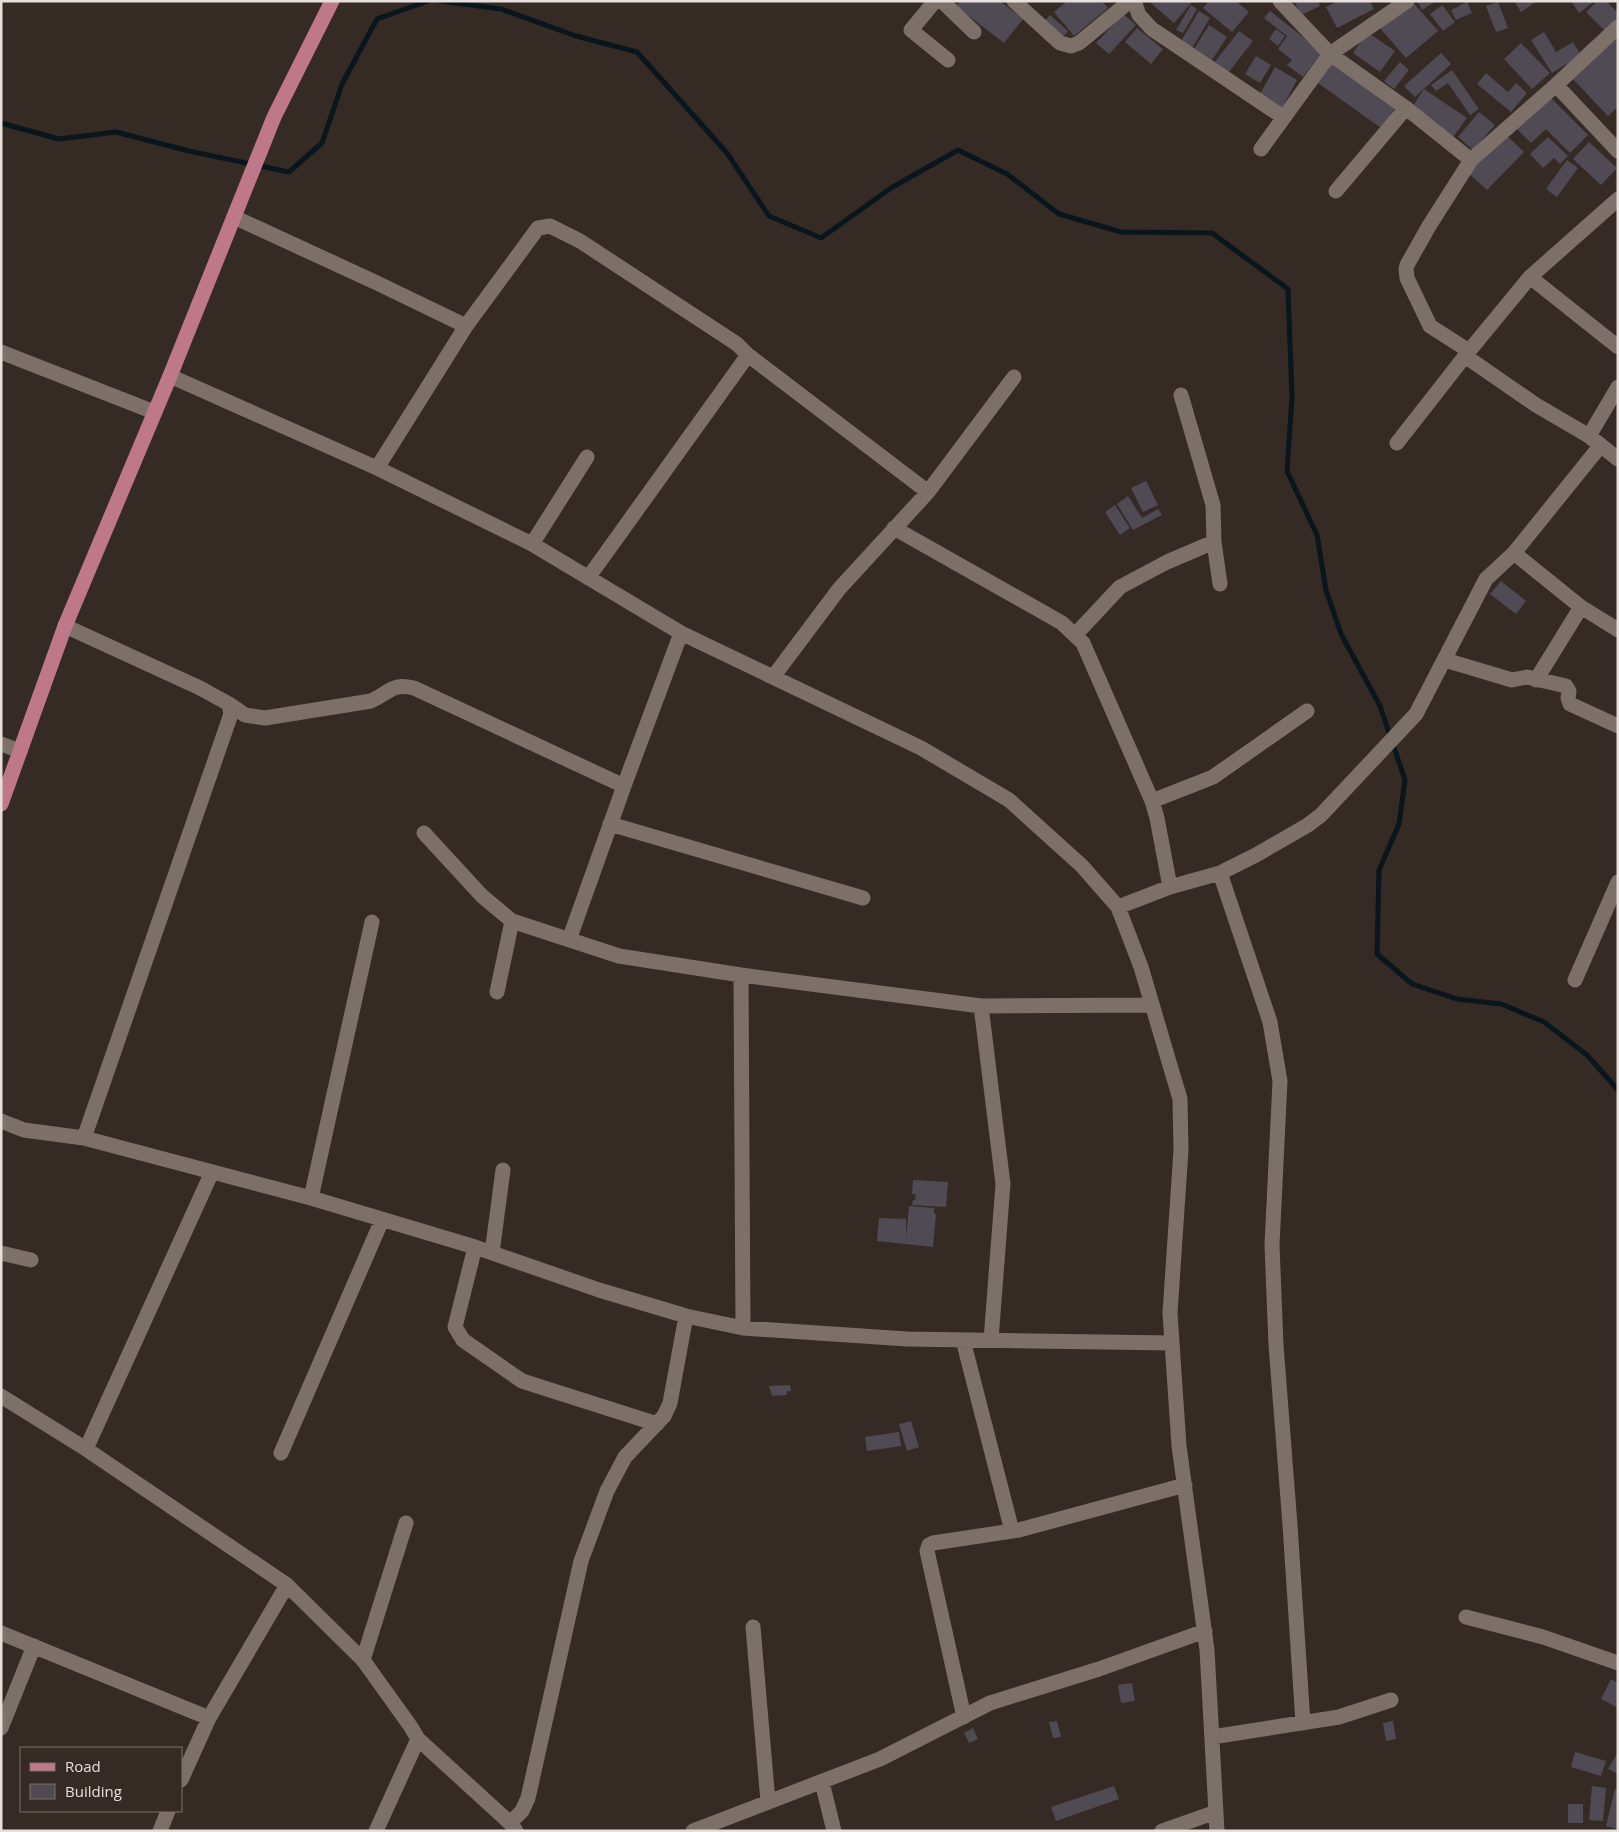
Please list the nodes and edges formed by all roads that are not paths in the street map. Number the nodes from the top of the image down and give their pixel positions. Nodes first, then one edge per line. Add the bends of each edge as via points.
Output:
1 (332, 1) edge
2 (936, 1) edge
3 (942, 1) edge
4 (1014, 1) edge
5 (1132, 1) edge
6 (1280, 1) edge
7 (1407, 1) edge
8 (1618, 27) edge
9 (974, 32) dead end
10 (1330, 54) junction
11 (948, 60) dead end
12 (1556, 85) junction
13 (1406, 108) junction
14 (1283, 117) junction
15 (1260, 150) dead end
16 (1618, 151) edge
17 (1471, 160) junction
18 (1336, 191) dead end
19 (1618, 199) edge
20 (234, 217) junction
21 (1530, 277) junction
22 (466, 326) junction
23 (1618, 348) edge
24 (1, 352) edge
25 (1467, 354) junction
26 (748, 355) junction
27 (170, 376) junction
28 (1014, 378) dead end
29 (1618, 387) edge
30 (1181, 395) dead end
31 (154, 412) junction
32 (1595, 441) junction
33 (1397, 443) dead end
34 (588, 457) dead end
35 (1618, 459) edge
36 (377, 468) junction
37 (928, 492) junction
38 (894, 528) junction
39 (1214, 542) junction
40 (532, 544) junction
41 (1514, 553) junction
42 (588, 578) junction
43 (1220, 584) dead end
44 (1580, 607) junction
45 (65, 626) junction
46 (1618, 630) edge
47 (681, 632) junction
48 (1075, 635) junction
49 (1445, 660) junction
50 (773, 677) junction
51 (1536, 680) junction
52 (229, 704) junction
53 (1307, 711) dead end
54 (1618, 726) edge
55 (1, 744) edge
56 (20, 751) junction
57 (624, 786) junction
58 (1152, 801) junction
59 (1, 804) edge
60 (610, 824) junction
61 (424, 833) dead end
62 (1220, 873) junction
63 (1618, 882) edge
64 (1170, 887) junction
65 (863, 898) dead end
66 (1118, 907) junction
67 (512, 921) junction
68 (372, 922) dead end
69 (569, 940) junction
70 (741, 975) junction
71 (1575, 980) dead end
72 (498, 992) dead end
73 (1152, 1005) junction
74 (982, 1006) junction
75 (1, 1121) edge
76 (84, 1138) junction
77 (502, 1170) dead end
78 (212, 1172) junction
79 (311, 1198) junction
80 (382, 1220) junction
81 (475, 1247) junction
82 (1, 1253) edge
83 (492, 1253) junction
84 (31, 1260) dead end
85 (686, 1316) junction
86 (743, 1328) junction
87 (963, 1340) junction
88 (992, 1340) junction
89 (1172, 1342) junction
90 (1, 1396) edge
91 (657, 1424) junction
92 (86, 1449) junction
93 (281, 1453) dead end
94 (1185, 1485) junction
95 (406, 1522) dead end
96 (1012, 1531) junction
97 (287, 1585) junction
98 (1466, 1616) dead end
99 (753, 1627) dead end
100 (1205, 1631) junction
101 (1, 1633) edge
102 (34, 1646) junction
103 (363, 1660) junction
104 (1618, 1663) edge
105 (1391, 1700) dead end
106 (964, 1717) junction
107 (209, 1718) junction
108 (1303, 1723) junction
109 (1, 1728) edge
110 (1212, 1737) junction
111 (418, 1739) junction
112 (182, 1778) edge
113 (822, 1782) junction
114 (768, 1802) junction
115 (168, 1812) edge
116 (1216, 1812) junction
117 (513, 1827) edge
118 (160, 1831) edge
119 (376, 1831) edge
120 (693, 1831) edge
121 (834, 1831) edge
122 (1162, 1831) edge
123 (1217, 1831) edge

1 - 20 main road via 274,117
2 - 11 street via 911,30
3 - 9 street
4 - 5 street via 1060,43 1071,46
5 - 14 street via 1152,29
6 - 10 street
7 - 10 street
8 - 12 street
10 - 13 street
10 - 14 street
12 - 16 street
12 - 17 street
13 - 17 street
13 - 18 street
14 - 15 street
17 - 25 street via 1428,226 1406,270 1406,278 1430,326
19 - 21 street
20 - 22 street
20 - 27 main road
21 - 23 street
21 - 25 street
22 - 26 street via 538,228 550,226 588,246 737,344
22 - 36 street
24 - 31 street
25 - 32 street via 1536,405
25 - 33 street
26 - 37 street
26 - 42 street
27 - 31 main road
27 - 36 street
28 - 37 street
29 - 32 street
30 - 39 street via 1213,505
31 - 45 main road
32 - 35 street
32 - 41 street
34 - 40 street
36 - 40 street
37 - 38 street
38 - 48 street via 1062,623
38 - 50 street via 839,588
39 - 43 street
39 - 48 street via 1120,587
40 - 42 street
41 - 44 street
41 - 49 street via 1486,579
42 - 47 street
44 - 46 street
44 - 51 street
45 - 52 street
45 - 56 main road
47 - 50 street
47 - 57 street
48 - 58 street via 1083,643
49 - 51 street via 1512,680 1523,677
49 - 62 street via 1416,714 1321,815
50 - 66 street via 921,748 1009,800 1082,866
51 - 54 street via 1566,686 1570,704
52 - 57 street via 245,715 265,718 371,701 401,685 414,688
52 - 76 street via 231,714
53 - 58 street via 1213,777
55 - 56 street
56 - 59 main road
57 - 60 street
58 - 64 street
60 - 65 street
60 - 69 street
61 - 67 street via 482,896
62 - 64 street
62 - 108 street via 1270,1022 1280,1081 1272,1244 1276,1345
63 - 71 street
64 - 66 street
66 - 73 street
67 - 69 street
67 - 72 street
68 - 79 street
69 - 70 street via 618,956
70 - 74 street
70 - 86 street
73 - 74 street
73 - 89 street via 1180,1099 1181,1150 1170,1313
74 - 88 street via 1003,1184
75 - 76 street via 24,1130
76 - 78 street
77 - 83 street
78 - 79 street
78 - 92 street
79 - 80 street
80 - 81 street
80 - 93 street
81 - 83 street
81 - 91 street via 455,1327 463,1340 522,1382
82 - 84 street
83 - 85 street
85 - 86 street
85 - 91 street via 670,1403
86 - 87 street
87 - 88 street
87 - 96 street
88 - 89 street
89 - 94 street
90 - 92 street
91 - 117 street via 626,1457 607,1491 582,1561 528,1798
92 - 97 street
94 - 96 street
94 - 100 street
95 - 103 street
96 - 106 street via 933,1543 927,1551
97 - 103 street
97 - 107 street
98 - 104 street via 1543,1637
99 - 114 street
100 - 106 street via 990,1704
100 - 110 street
101 - 102 street
102 - 107 street
102 - 109 street
103 - 111 street
105 - 108 street via 1339,1718
106 - 113 street via 880,1759
107 - 112 street
108 - 110 street
110 - 116 street
111 - 117 street
111 - 119 street
113 - 114 street
113 - 121 street
114 - 120 street
115 - 118 street
116 - 122 street
116 - 123 street

